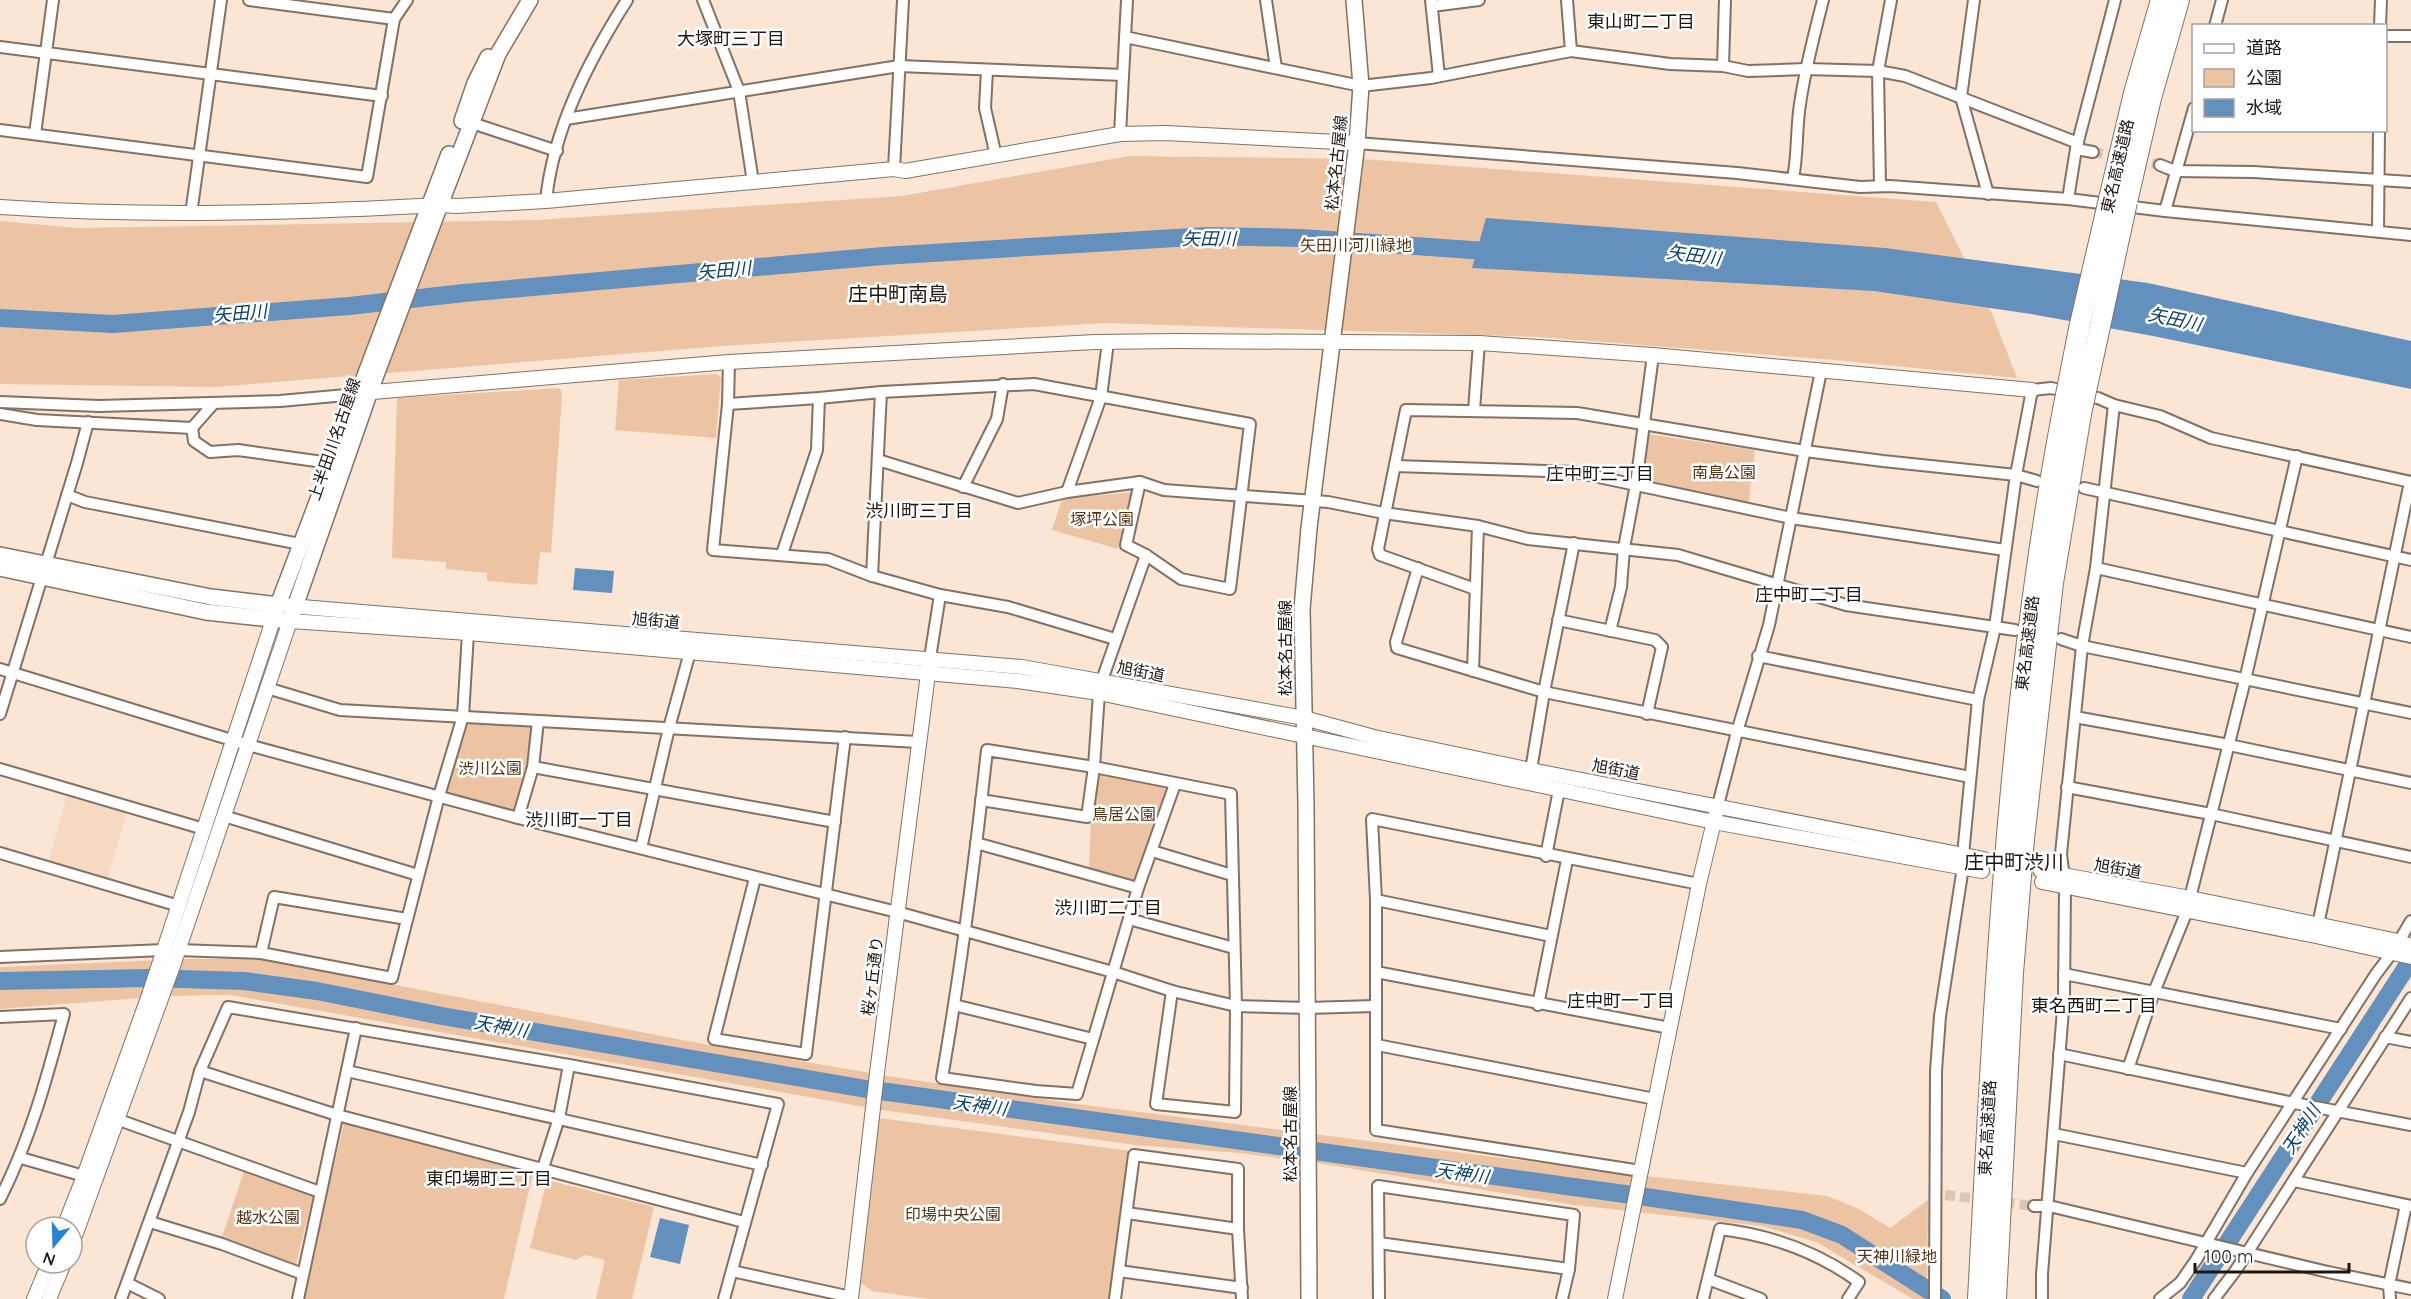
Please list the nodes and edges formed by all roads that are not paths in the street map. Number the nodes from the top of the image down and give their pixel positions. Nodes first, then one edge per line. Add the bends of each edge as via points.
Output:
1 (53, 0) edge
2 (221, 0) edge
3 (249, 0) edge
4 (407, 0) edge
5 (519, 0) edge
6 (530, 0) edge
7 (627, 0) edge
8 (704, 0) edge
9 (903, 0) edge
10 (1127, 0) edge
11 (1266, 0) edge
12 (1354, 0) edge
13 (1479, 0) edge
14 (1567, 0) edge
15 (1725, 0) edge
16 (1823, 0) edge
17 (1891, 0) edge
18 (1974, 0) edge
19 (2115, 0) edge
20 (2161, 0) edge
21 (2179, 0) edge
22 (2222, 0) edge
23 (2381, 0) edge
24 (1431, 3) edge
25 (394, 18) junction
26 (2216, 24) edge
27 (2380, 24) edge
28 (2387, 36) edge
29 (2411, 36) edge
30 (1125, 37) junction
31 (0, 47) edge
32 (1571, 51) junction
33 (47, 53) junction
34 (899, 66) junction
35 (1724, 66) junction
36 (1276, 68) junction
37 (1806, 69) junction
38 (987, 70) junction
39 (1878, 71) junction
40 (212, 74) junction
41 (1123, 75) junction
42 (1439, 76) junction
43 (1361, 86) junction
44 (739, 91) junction
45 (382, 96) junction
46 (1961, 97) junction
47 (2192, 112) edge
48 (566, 119) junction
49 (472, 123) junction
50 (0, 130) edge
51 (2379, 132) edge
52 (35, 134) junction
53 (1120, 134) junction
54 (2077, 146) junction
55 (1357, 149) junction
56 (557, 151) junction
57 (2092, 152) tunnel mouth
58 (200, 155) junction
59 (996, 156) junction
60 (2160, 165) tunnel mouth
61 (894, 169) junction
62 (2175, 171) junction
63 (1793, 178) junction
64 (2377, 181) junction
65 (753, 182) junction
66 (2411, 182) edge
67 (1880, 186) junction
68 (1988, 194) junction
69 (2068, 199) junction
70 (2118, 200) junction
71 (546, 201) junction
72 (0, 207) edge
73 (434, 209) junction
74 (2165, 211) junction
75 (191, 213) junction
76 (2378, 231) junction
77 (2411, 236) edge
78 (1108, 342) junction
79 (1331, 343) junction
80 (1479, 343) junction
81 (1653, 355) junction
82 (729, 362) junction
83 (1821, 371) junction
84 (1003, 384) junction
85 (366, 385) junction
86 (2032, 390) junction
87 (881, 392) junction
88 (1101, 397) junction
89 (819, 398) junction
90 (0, 402) edge
91 (214, 403) junction
92 (728, 404) junction
93 (2114, 405) junction
94 (1474, 410) junction
95 (2072, 412) junction
96 (0, 414) edge
97 (88, 422) junction
98 (1645, 425) junction
99 (192, 428) junction
100 (1805, 451) junction
101 (2297, 456) junction
102 (878, 460) junction
103 (330, 463) junction
104 (1395, 465) junction
105 (2016, 475) junction
106 (2037, 481) dead end
107 (1140, 482) junction
108 (2410, 482) edge
109 (1636, 484) junction
110 (963, 487) junction
111 (2084, 488) dead end
112 (1067, 492) junction
113 (2105, 494) junction
114 (67, 495) junction
115 (1241, 495) junction
116 (1313, 502) junction
117 (1384, 513) junction
118 (1791, 518) junction
119 (1478, 526) junction
120 (2281, 531) junction
121 (1574, 543) junction
122 (300, 544) junction
123 (1624, 548) junction
124 (2005, 550) junction
125 (782, 554) junction
126 (0, 555) edge
127 (1146, 555) junction
128 (2393, 556) junction
129 (2411, 560) edge
130 (0, 567) edge
131 (1418, 568) junction
132 (2096, 568) junction
133 (44, 570) junction
134 (873, 576) junction
135 (1778, 586) junction
136 (1475, 589) junction
137 (940, 595) junction
138 (2262, 606) junction
139 (284, 613) junction
140 (1558, 620) junction
141 (1995, 627) junction
142 (2015, 630) dead end
143 (2378, 630) junction
144 (1610, 631) junction
145 (468, 633) junction
146 (2411, 637) edge
147 (1114, 639) junction
148 (2061, 639) dead end
149 (2082, 646) junction
150 (690, 652) junction
151 (1758, 656) junction
152 (930, 658) junction
153 (0, 669) edge
154 (1473, 671) junction
155 (12, 673) junction
156 (928, 674) junction
157 (2246, 680) junction
158 (1100, 687) junction
159 (267, 688) junction
160 (1544, 692) junction
161 (1978, 700) junction
162 (2363, 704) junction
163 (2411, 713) edge
164 (0, 714) edge
165 (1647, 714) junction
166 (463, 716) junction
167 (2075, 717) junction
168 (1304, 718) junction
169 (538, 721) junction
170 (669, 728) junction
171 (1737, 732) junction
172 (845, 737) junction
173 (1305, 737) junction
174 (232, 740) junction
175 (918, 742) junction
176 (248, 745) junction
177 (2229, 745) junction
178 (533, 767) junction
179 (1094, 767) junction
180 (0, 769) edge
181 (1531, 770) junction
182 (2349, 770) junction
183 (1970, 777) junction
184 (2411, 783) edge
185 (1175, 784) junction
186 (2067, 787) junction
187 (655, 788) junction
188 (1559, 790) junction
189 (439, 796) junction
190 (981, 800) junction
191 (1718, 806) junction
192 (2211, 814) junction
193 (224, 816) junction
194 (518, 818) junction
195 (835, 822) junction
196 (1714, 822) junction
197 (204, 829) junction
198 (2336, 840) junction
199 (976, 843) junction
200 (641, 848) junction
201 (1152, 851) junction
202 (0, 853) edge
203 (1545, 855) junction
204 (2411, 857) edge
205 (1567, 860) junction
206 (1963, 861) junction
207 (1983, 865) tunnel mouth
208 (418, 875) junction
209 (1233, 875) junction
210 (2041, 877) tunnel mouth
211 (755, 878) junction
212 (2064, 881) junction
213 (1699, 884) junction
214 (1138, 888) junction
215 (827, 895) junction
216 (1376, 900) junction
217 (2188, 905) junction
218 (179, 906) junction
219 (897, 912) junction
220 (407, 919) junction
221 (1129, 919) junction
222 (2411, 921) edge
223 (2318, 924) junction
224 (964, 932) junction
225 (1551, 936) junction
226 (1234, 948) junction
227 (2404, 950) edge
228 (261, 953) junction
229 (169, 956) junction
230 (0, 957) edge
231 (1113, 972) junction
232 (1376, 972) junction
233 (2064, 974) junction
234 (1172, 991) junction
235 (2154, 992) junction
236 (156, 995) junction
237 (2411, 998) edge
238 (954, 1005) junction
239 (1538, 1005) junction
240 (1236, 1006) junction
241 (1375, 1006) junction
242 (1307, 1008) junction
243 (0, 1017) edge
244 (356, 1028) junction
245 (1670, 1028) junction
246 (2341, 1029) junction
247 (2385, 1037) junction
248 (1093, 1039) junction
249 (2411, 1042) edge
250 (1377, 1045) junction
251 (2059, 1054) junction
252 (569, 1065) junction
253 (2128, 1069) junction
254 (200, 1071) junction
255 (347, 1071) junction
256 (1655, 1099) junction
257 (2298, 1104) junction
258 (2335, 1111) junction
259 (337, 1115) junction
260 (559, 1118) junction
261 (118, 1120) junction
262 (2411, 1125) edge
263 (2054, 1134) junction
264 (178, 1142) junction
265 (21, 1158) junction
266 (762, 1165) junction
267 (543, 1168) junction
268 (2247, 1173) junction
269 (1640, 1175) junction
270 (84, 1176) junction
271 (2294, 1181) junction
272 (320, 1192) junction
273 (0, 1199) edge
274 (2034, 1206) tunnel mouth
275 (2049, 1206) junction
276 (2409, 1206) edge
277 (1127, 1213) junction
278 (69, 1215) edge
279 (83, 1215) edge
280 (150, 1222) junction
281 (744, 1222) junction
282 (1238, 1229) junction
283 (1379, 1243) junction
284 (2204, 1243) junction
285 (2244, 1252) junction
286 (1569, 1269) junction
287 (732, 1271) junction
288 (1119, 1271) junction
289 (303, 1274) junction
290 (44, 1275) edge
291 (59, 1275) edge
292 (1707, 1279) junction
293 (127, 1283) junction
294 (2390, 1285) junction
295 (2411, 1289) edge
296 (1242, 1294) edge
297 (855, 1298) edge
298 (34, 1299) edge
299 (49, 1299) edge
300 (121, 1299) edge
301 (159, 1299) edge
302 (298, 1299) edge
303 (724, 1299) edge
304 (1115, 1299) edge
305 (1309, 1299) edge
306 (1379, 1299) edge
307 (1562, 1299) edge
308 (1615, 1299) edge
309 (1703, 1299) edge
310 (1761, 1299) edge
311 (1848, 1299) edge
312 (1935, 1299) edge
313 (1978, 1299) edge
314 (1996, 1299) edge
315 (2042, 1299) edge
316 (2160, 1299) edge
317 (2214, 1299) edge
318 (2390, 1299) edge

1 - 33 street
2 - 40 street
3 - 25 street
4 - 25 street
5 - 73 main road, 上半田川名古屋線 via 475,83
6 - 49 main road, 上半田川名古屋線 via 498,54
7 - 48 street via 604,37
8 - 44 street
9 - 34 street
10 - 30 street
11 - 36 street
12 - 43 main road, 松本名古屋線
13 - 24 street
14 - 32 street
15 - 35 street
16 - 37 street
17 - 39 street
18 - 46 street
19 - 54 street
20 - 70 highway, 東名高速道路 via 2134,93
21 - 70 highway, 東名高速道路
22 - 26 street
23 - 27 street
24 - 42 street
25 - 45 street
28 - 29 street
30 - 36 street
30 - 41 street
31 - 33 street
32 - 35 street via 1670,64
32 - 42 street
33 - 40 street
33 - 52 street
34 - 38 street
34 - 44 street
34 - 61 street
35 - 37 street via 1748,71
36 - 43 street
37 - 39 street
37 - 63 street
38 - 41 street
38 - 59 street via 985,108
39 - 46 street via 1905,76
39 - 67 street
40 - 45 street
40 - 58 street
41 - 53 street
42 - 43 street
43 - 55 main road, 松本名古屋線
44 - 48 street
44 - 65 street
45 - 58 street via 367,177
46 - 54 street
46 - 68 street
47 - 62 street
48 - 56 street
49 - 56 street
49 - 73 main road, 上半田川名古屋線
50 - 52 street
51 - 64 street
52 - 58 street
53 - 55 street via 1165,133
53 - 59 street
54 - 57 street
54 - 69 street
55 - 63 street
55 - 79 main road, 松本名古屋線
56 - 71 street
58 - 75 street
59 - 61 street via 904,171
60 - 62 street
61 - 65 street
62 - 64 street
62 - 74 street
63 - 67 street
64 - 66 street
64 - 76 street
65 - 71 street
67 - 68 street
68 - 69 street
69 - 74 street
70 - 95 highway, 東名高速道路, bridge via 2080,324
71 - 73 street
72 - 75 street
73 - 75 street
73 - 85 main road, 上半田川名古屋線
73 - 85 main road, 上半田川名古屋線 via 419,228
74 - 76 street
76 - 77 street
78 - 79 street
78 - 82 street
78 - 88 street
79 - 80 street
79 - 116 main road, 松本名古屋線
80 - 81 street
80 - 94 street
81 - 83 street
81 - 98 street
82 - 85 street
82 - 92 street
83 - 86 street
83 - 100 street
84 - 87 street
84 - 88 street via 1034,384
84 - 110 street via 997,419
85 - 91 street via 291,400
85 - 103 main road, 上半田川名古屋線
85 - 139 main road, 上半田川名古屋線
86 - 93 street via 2050,388
86 - 105 street
87 - 89 street
87 - 102 street
88 - 112 street
88 - 115 street via 1250,424
89 - 92 street
89 - 125 street via 817,450
90 - 91 street via 99,406
91 - 99 street
92 - 125 street via 713,550
93 - 101 street via 2160,416 2211,438
93 - 113 street
94 - 98 street via 1577,413
94 - 104 street via 1406,410
95 - 313 highway, 東名高速道路 via 2035,579 2005,837
95 - 314 highway, 東名高速道路 via 2024,839
96 - 97 street
97 - 99 street
97 - 114 street
98 - 100 street
98 - 109 street
99 - 103 street via 195,441 210,452 238,450
100 - 105 street
100 - 118 street
101 - 108 street
101 - 120 street
102 - 110 street
102 - 134 street
103 - 122 main road, 上半田川名古屋線
104 - 109 street via 1575,472
104 - 117 street
105 - 106 street
105 - 124 street
107 - 112 street
107 - 115 street via 1164,490
107 - 127 street via 1126,545
108 - 128 street
109 - 118 street
109 - 123 street
110 - 112 street via 1018,503
111 - 113 street
113 - 120 street
113 - 132 street
114 - 122 street via 85,502
114 - 133 street
115 - 116 street
115 - 127 street via 1230,589 1181,579
116 - 117 street
116 - 168 main road, 松本名古屋線 via 1302,609
117 - 119 street
117 - 131 street via 1380,555
118 - 124 street
118 - 135 street
119 - 121 street via 1528,540
119 - 136 street
120 - 128 street
120 - 138 street
121 - 123 street
121 - 140 street
122 - 139 main road, 上半田川名古屋線
123 - 135 street via 1678,555
123 - 144 street via 1621,587
124 - 141 street
125 - 134 street via 828,559
126 - 133 main road
127 - 147 street
128 - 129 street
128 - 143 street
130 - 133 main road
131 - 136 street
131 - 154 street via 1397,648
132 - 138 street
132 - 149 street
133 - 139 main road
133 - 155 street
134 - 137 street
135 - 141 street via 1846,605
135 - 151 street
136 - 154 street
137 - 147 street via 1008,607
137 - 152 street
138 - 143 street
138 - 157 street
139 - 145 street, 旭街道
139 - 152 street, 旭街道
139 - 159 street
139 - 174 street
140 - 144 street
140 - 160 street
141 - 142 street
141 - 161 street
143 - 146 street
143 - 162 street
144 - 165 street via 1655,640 1662,647
145 - 150 street, 旭街道
145 - 166 street
147 - 158 street
148 - 149 street
149 - 157 street
149 - 167 street
150 - 156 street, 旭街道
150 - 170 street
151 - 161 street
151 - 171 street
152 - 156 street, 桜ヶ丘通り
152 - 158 street, 旭街道 via 1022,667
153 - 155 street
154 - 160 street
155 - 164 street
155 - 174 street
156 - 158 street, 旭街道
156 - 175 street, 桜ヶ丘通り
157 - 162 street
157 - 177 street
158 - 168 street, 旭街道
158 - 173 street, 旭街道
158 - 179 street
159 - 166 street via 340,710
159 - 176 street
160 - 165 street
160 - 181 street
161 - 183 street
162 - 163 street
162 - 182 street
165 - 171 street
166 - 169 street
166 - 189 street
167 - 177 street
167 - 186 street
168 - 173 main road, 松本名古屋線
168 - 181 street, 旭街道
169 - 170 street
169 - 178 street
170 - 172 street
170 - 187 street
171 - 183 street
171 - 191 street
172 - 175 street
172 - 195 street
173 - 188 street, 旭街道
173 - 242 main road, 松本名古屋線
174 - 176 street
174 - 197 street
175 - 219 street, 桜ヶ丘通り
176 - 189 street
176 - 193 street
177 - 182 street
177 - 192 street
178 - 187 street
178 - 194 street
179 - 185 street
179 - 190 street via 1087,817
179 - 190 street via 987,750
180 - 197 street
181 - 191 street, 旭街道
182 - 184 street
182 - 198 street
183 - 206 street
185 - 201 street
185 - 209 street via 1231,794
186 - 192 street
186 - 212 street via 2061,854
187 - 195 street
187 - 200 street
188 - 196 street, 旭街道
188 - 203 street
189 - 194 street
189 - 208 street
190 - 199 street
191 - 196 street
191 - 206 street, 旭街道
192 - 198 street
192 - 217 street
193 - 208 street
193 - 229 street
194 - 200 street
195 - 215 street
196 - 206 street, 旭街道
196 - 213 street
197 - 218 street
198 - 204 street
198 - 223 street
199 - 214 street
199 - 224 street
200 - 211 street
201 - 209 street
201 - 214 street
202 - 218 street
203 - 205 street
203 - 216 street via 1372,819
205 - 213 street
205 - 225 street
206 - 207 street, 旭街道
206 - 312 street via 1940,1016 1936,1071 1940,1194
208 - 220 street
209 - 226 street
210 - 212 street, 旭街道
211 - 215 street
211 - 215 street via 714,1039 806,1054
212 - 217 street, 旭街道
212 - 233 street
213 - 245 street
214 - 221 street
215 - 219 street
216 - 225 street
216 - 232 street
217 - 223 street
217 - 227 street
217 - 235 street
218 - 229 street
219 - 224 street
219 - 297 street, 桜ヶ丘通り via 872,1114
220 - 228 street via 274,897
220 - 228 street via 392,978
221 - 226 street
221 - 231 street
222 - 227 street
223 - 227 street
224 - 231 street
224 - 238 street
225 - 239 street
226 - 240 street
227 - 246 street
228 - 229 street
229 - 230 street
229 - 236 street
231 - 234 street
231 - 248 street
232 - 239 street
232 - 241 street
233 - 235 street
233 - 251 street
234 - 240 street
234 - 240 street via 1156,1104 1234,1112
235 - 246 street
235 - 253 street
236 - 261 street
236 - 270 street
237 - 247 street
238 - 248 street
238 - 248 street via 942,1078 1077,1094
239 - 245 street
240 - 242 street
241 - 242 street
241 - 250 street
242 - 305 main road, 松本名古屋線
243 - 265 street via 64,1014 42,1099
244 - 252 street
244 - 254 street via 228,1006
244 - 255 street
245 - 256 street
246 - 257 street
247 - 249 street
247 - 258 street
250 - 256 street
250 - 269 street via 1376,1130
251 - 253 street
251 - 263 street
252 - 260 street
252 - 266 street via 778,1104
253 - 257 street
254 - 259 street
254 - 264 street
255 - 259 street
255 - 260 street
256 - 269 street
257 - 258 street
257 - 268 street
258 - 262 street
258 - 271 street
259 - 267 street
259 - 272 street
260 - 266 street
260 - 267 street
261 - 264 street
261 - 279 street
263 - 268 street
263 - 275 street
264 - 272 street
264 - 280 street
265 - 270 street
265 - 273 street
266 - 281 street
267 - 281 street
268 - 284 street
269 - 308 street
270 - 278 street
271 - 276 street
271 - 285 street
272 - 289 street
274 - 275 street
275 - 284 street
275 - 315 street
276 - 294 street
277 - 282 street
277 - 282 street via 1134,1155 1238,1169
277 - 288 street
280 - 289 street
280 - 293 street
281 - 287 street
282 - 296 street
283 - 286 street
283 - 286 street via 1378,1186 1574,1215
283 - 306 street
284 - 285 street
284 - 316 street via 2180,1283
285 - 294 street
285 - 317 street
286 - 307 street
287 - 297 street
287 - 303 street
288 - 296 street
288 - 304 street
289 - 302 street
290 - 298 street
291 - 299 street
292 - 309 street
292 - 310 street
292 - 311 street via 1720,1229 1807,1251 1859,1282
293 - 300 street
293 - 301 street
294 - 295 street
294 - 318 street

